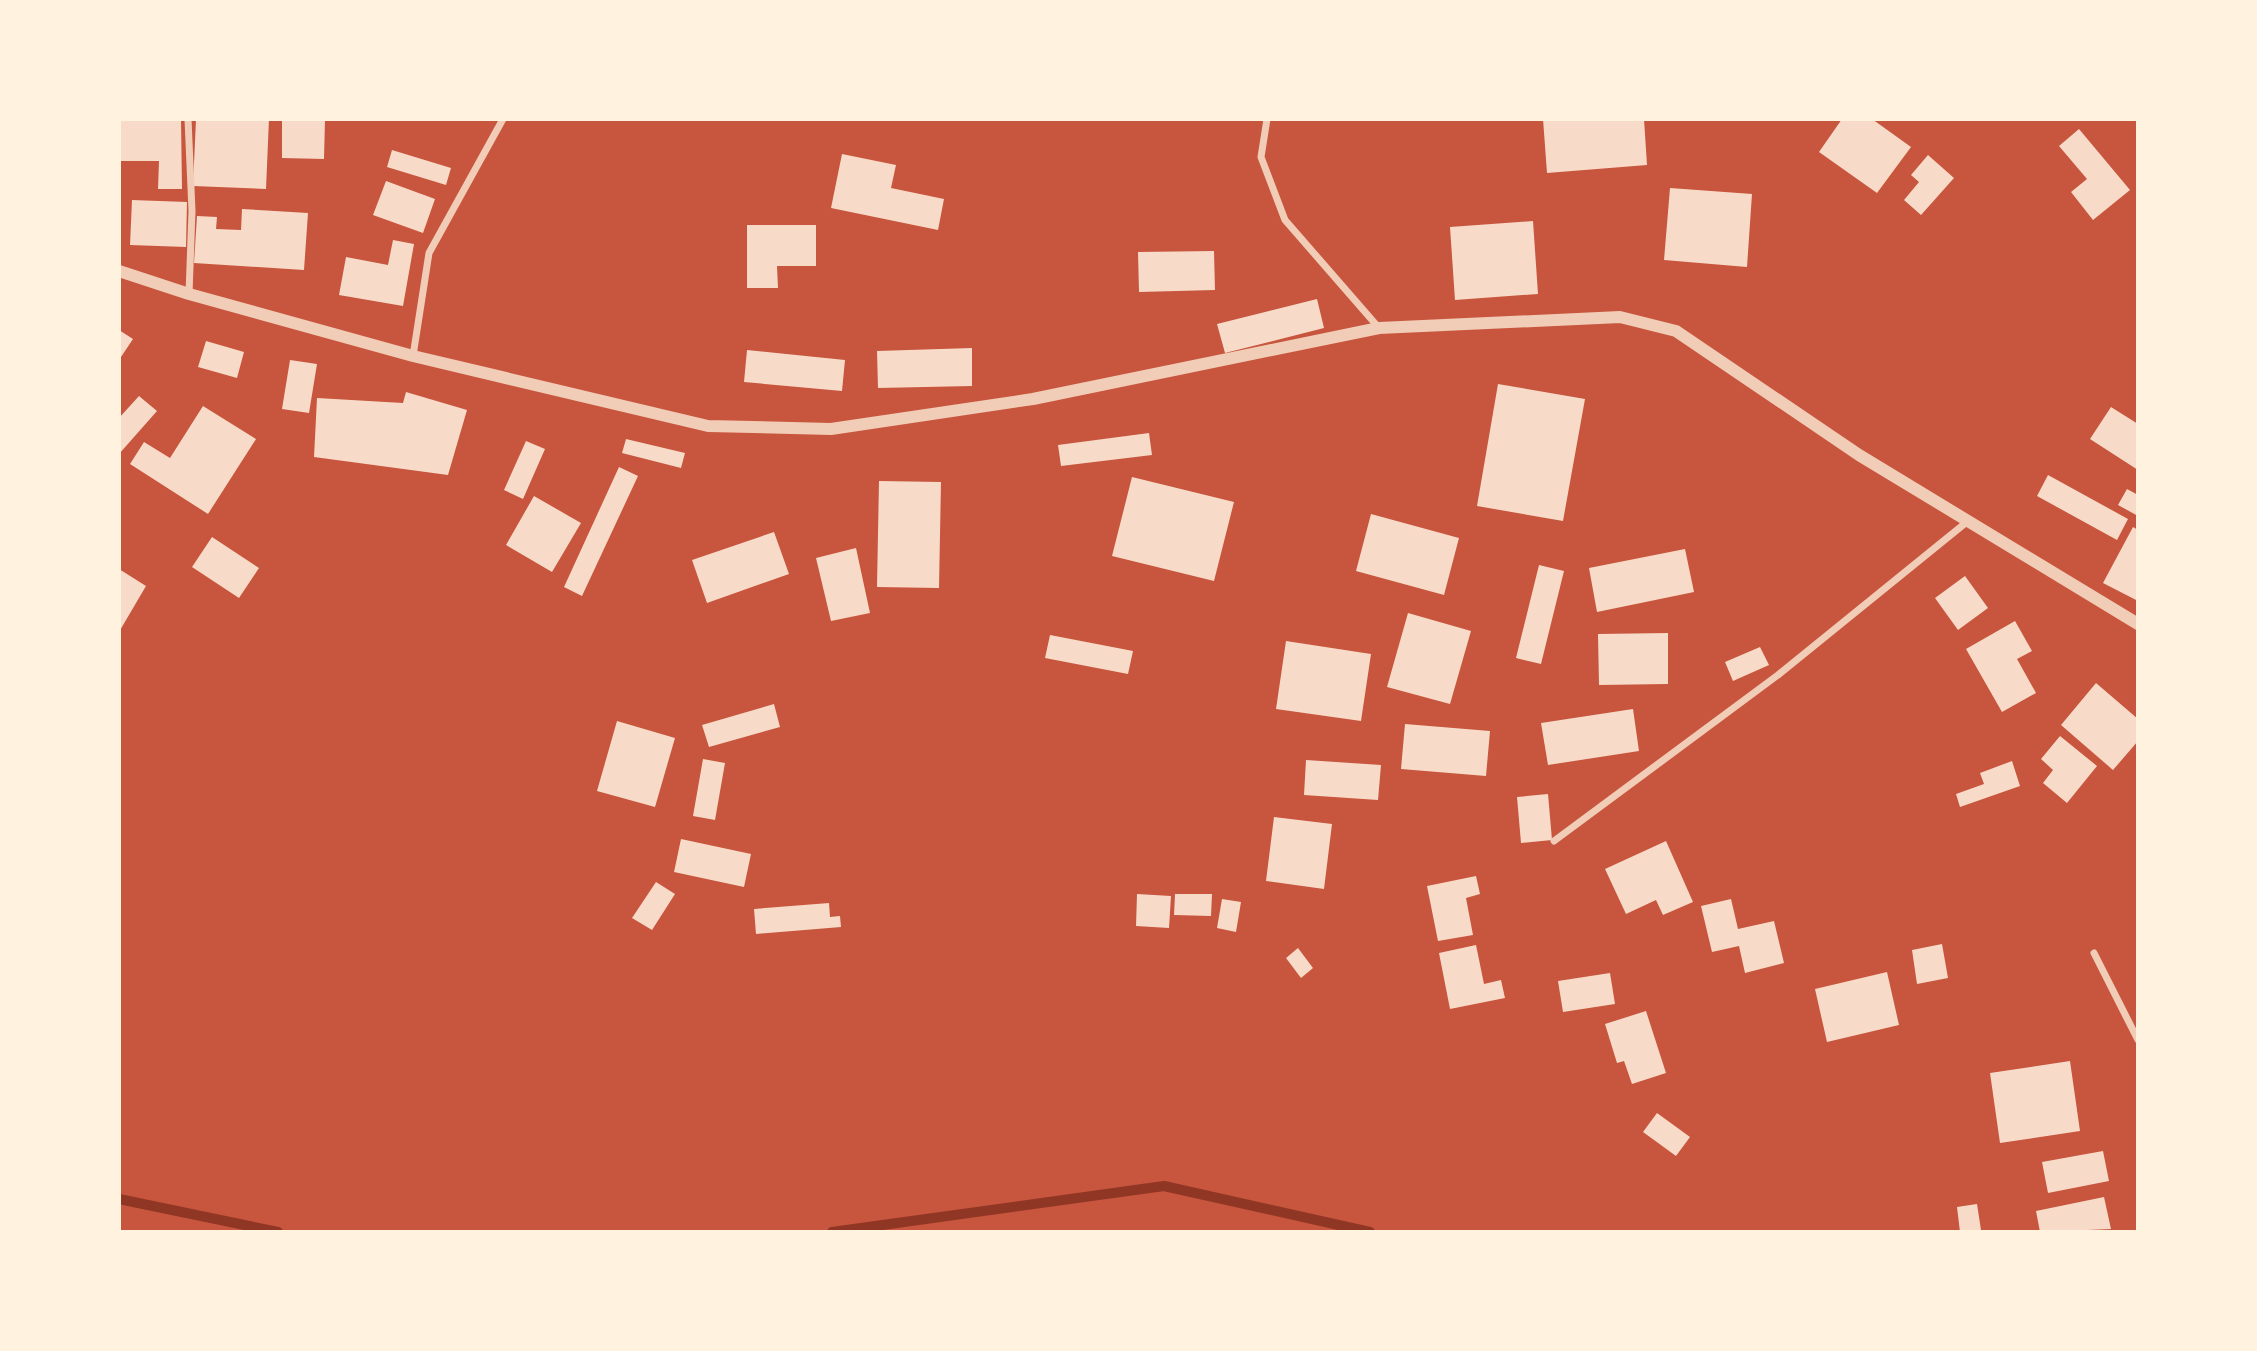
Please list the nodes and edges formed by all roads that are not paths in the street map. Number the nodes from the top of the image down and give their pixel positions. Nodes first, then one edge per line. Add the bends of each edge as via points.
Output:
1 (188, 119) edge
2 (503, 119) edge
3 (1266, 119) edge
4 (119, 271) edge
5 (189, 294) junction
6 (1379, 328) junction
7 (413, 356) junction
8 (1968, 521) junction
9 (2138, 624) edge
10 (1554, 841) dead end
11 (2094, 953) dead end
12 (2138, 1040) edge

1 - 5 street
2 - 7 street via 429,253
3 - 6 street via 1261,157 1285,220
4 - 5 street
5 - 7 street
6 - 7 street via 1033,399 831,429 708,426
6 - 8 street via 1620,317 1676,331 1859,455
8 - 9 street
8 - 10 street via 1778,675
11 - 12 street

